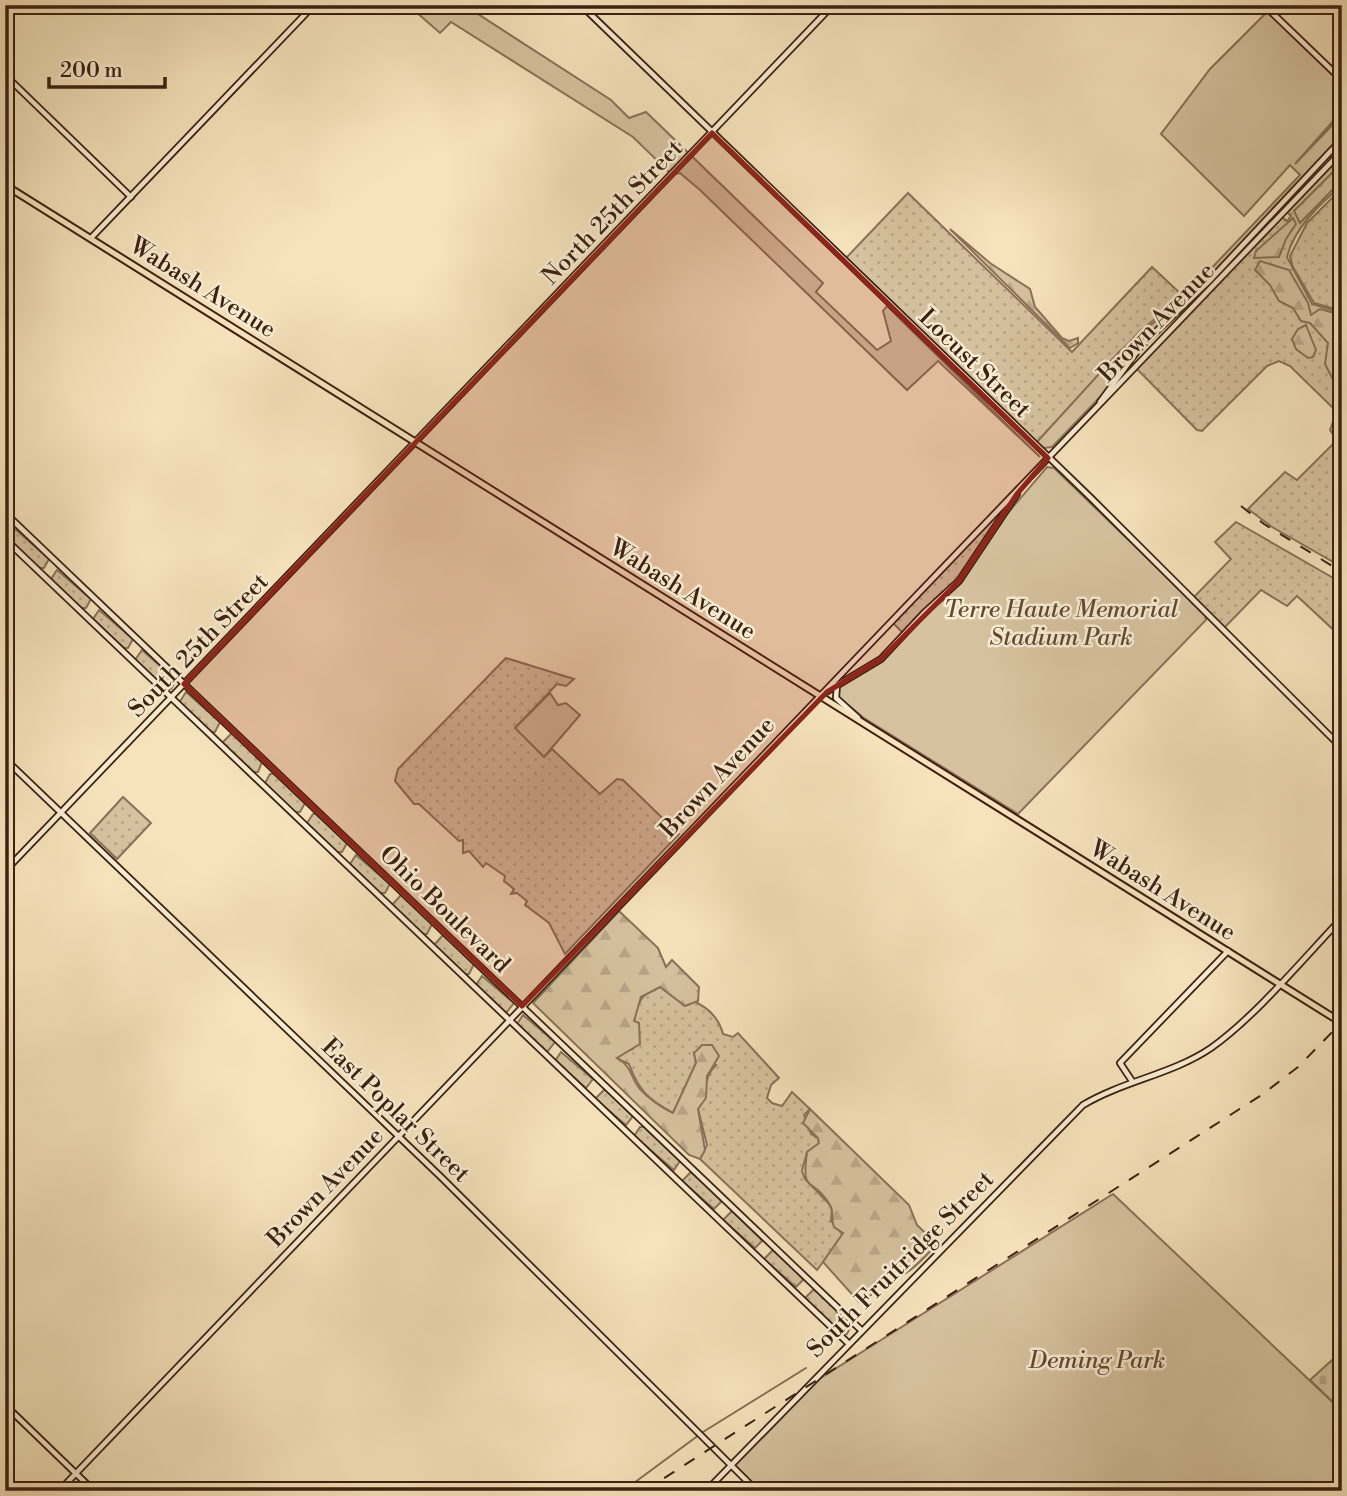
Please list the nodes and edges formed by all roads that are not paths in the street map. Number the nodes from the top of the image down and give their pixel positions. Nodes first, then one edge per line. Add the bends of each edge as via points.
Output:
1 (314, 5) edge
2 (581, 5) edge
3 (833, 5) edge
4 (1264, 5) edge
5 (5, 75) edge
6 (1342, 80) edge
7 (712, 133) junction
8 (1342, 139) edge
9 (1342, 151) edge
10 (6, 187) edge
11 (131, 197) junction
12 (91, 238) junction
13 (1237, 251) junction
14 (1242, 256) junction
15 (1191, 299) junction
16 (1196, 305) junction
17 (1128, 368) junction
18 (416, 442) junction
19 (1048, 458) junction
20 (1017, 494) junction
21 (5, 513) edge
22 (5, 539) edge
23 (184, 684) junction
24 (837, 684) junction
25 (820, 695) junction
26 (172, 698) junction
27 (863, 722) junction
28 (1342, 748) edge
29 (5, 759) edge
30 (61, 813) junction
31 (5, 871) edge
32 (1342, 918) edge
33 (1228, 951) junction
34 (1280, 983) junction
35 (522, 1006) junction
36 (509, 1020) junction
37 (1342, 1023) edge
38 (1132, 1082) junction
39 (399, 1136) junction
40 (860, 1329) junction
41 (847, 1342) junction
42 (5, 1405) edge
43 (730, 1465) junction
44 (76, 1473) junction
45 (59, 1491) edge
46 (94, 1491) edge
47 (706, 1491) edge
48 (757, 1491) edge

1 - 11 street
2 - 7 street, Locust Street
3 - 7 street, North 25th Street
4 - 6 street
5 - 11 street
7 - 18 street, North 25th Street
7 - 19 street, Locust Street
8 - 13 street, Brown Avenue
9 - 14 street, Brown Avenue
10 - 12 main road, Wabash Avenue
11 - 12 street
12 - 18 main road, Wabash Avenue
13 - 14 street
13 - 15 street, Brown Avenue
14 - 16 street, Brown Avenue
15 - 16 street
15 - 17 street, Brown Avenue via 1147,340
16 - 17 street, Brown Avenue
17 - 19 street, Brown Avenue
18 - 23 street, South 25th Street
18 - 25 main road, Wabash Avenue
19 - 20 street, Brown Avenue
19 - 28 street, Locust Street
20 - 24 street, Brown Avenue via 959,581 881,659
20 - 25 street, Brown Avenue
21 - 23 street, Ohio Boulevard
22 - 26 street, Ohio Boulevard
23 - 26 street, South 25th Street
23 - 35 street, Ohio Boulevard
24 - 25 street, Brown Avenue
24 - 27 street via 835,697
25 - 27 main road, Wabash Avenue
25 - 35 street, Brown Avenue
26 - 30 street, South 25th Street
26 - 36 street, Ohio Boulevard
27 - 33 main road, Wabash Avenue
29 - 30 street, East Poplar Street
30 - 31 street, South 25th Street
30 - 39 street, East Poplar Street
32 - 34 street, South Fruitridge Street
33 - 34 main road, Wabash Avenue
33 - 38 street via 1120,1063
34 - 37 main road, Wabash Avenue
34 - 38 street, South Fruitridge Street via 1210,1048
35 - 36 street, Brown Avenue
35 - 40 street, Ohio Boulevard
36 - 39 street, Brown Avenue
36 - 41 street, Ohio Boulevard
38 - 40 street, South Fruitridge Street via 1083,1105
39 - 43 street, East Poplar Street
39 - 44 street, Brown Avenue
40 - 41 street, South Fruitridge Street
41 - 43 street, South Fruitridge Street
42 - 44 street
43 - 47 street, South Fruitridge Street
43 - 48 street, East Poplar Street
44 - 45 street, Brown Avenue
44 - 46 street

